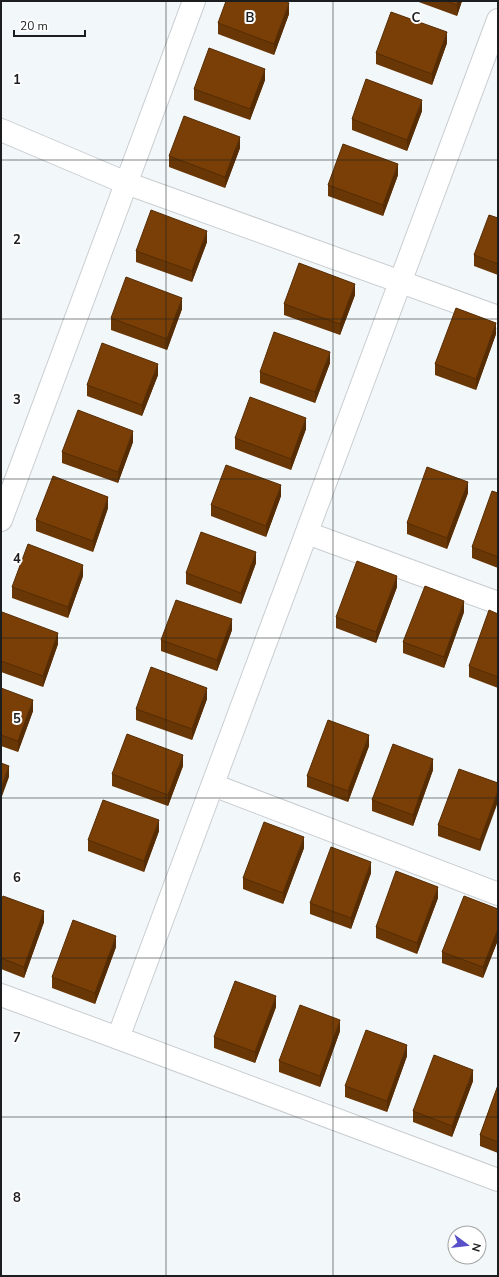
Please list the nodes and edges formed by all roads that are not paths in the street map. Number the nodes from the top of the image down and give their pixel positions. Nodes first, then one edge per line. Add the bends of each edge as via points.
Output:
1 (194, 1) edge
2 (498, 20) edge
3 (1, 130) edge
4 (126, 183) junction
5 (401, 282) junction
6 (498, 317) edge
7 (1, 520) edge
8 (307, 533) junction
9 (498, 603) edge
10 (213, 786) junction
11 (498, 894) edge
12 (1, 995) edge
13 (118, 1038) junction
14 (498, 1180) edge

1 - 4 street
2 - 5 street
3 - 4 street
4 - 5 street
4 - 7 street
5 - 6 street
5 - 8 street
8 - 9 street
8 - 10 street
10 - 11 street
10 - 13 street
12 - 13 street
13 - 14 street

